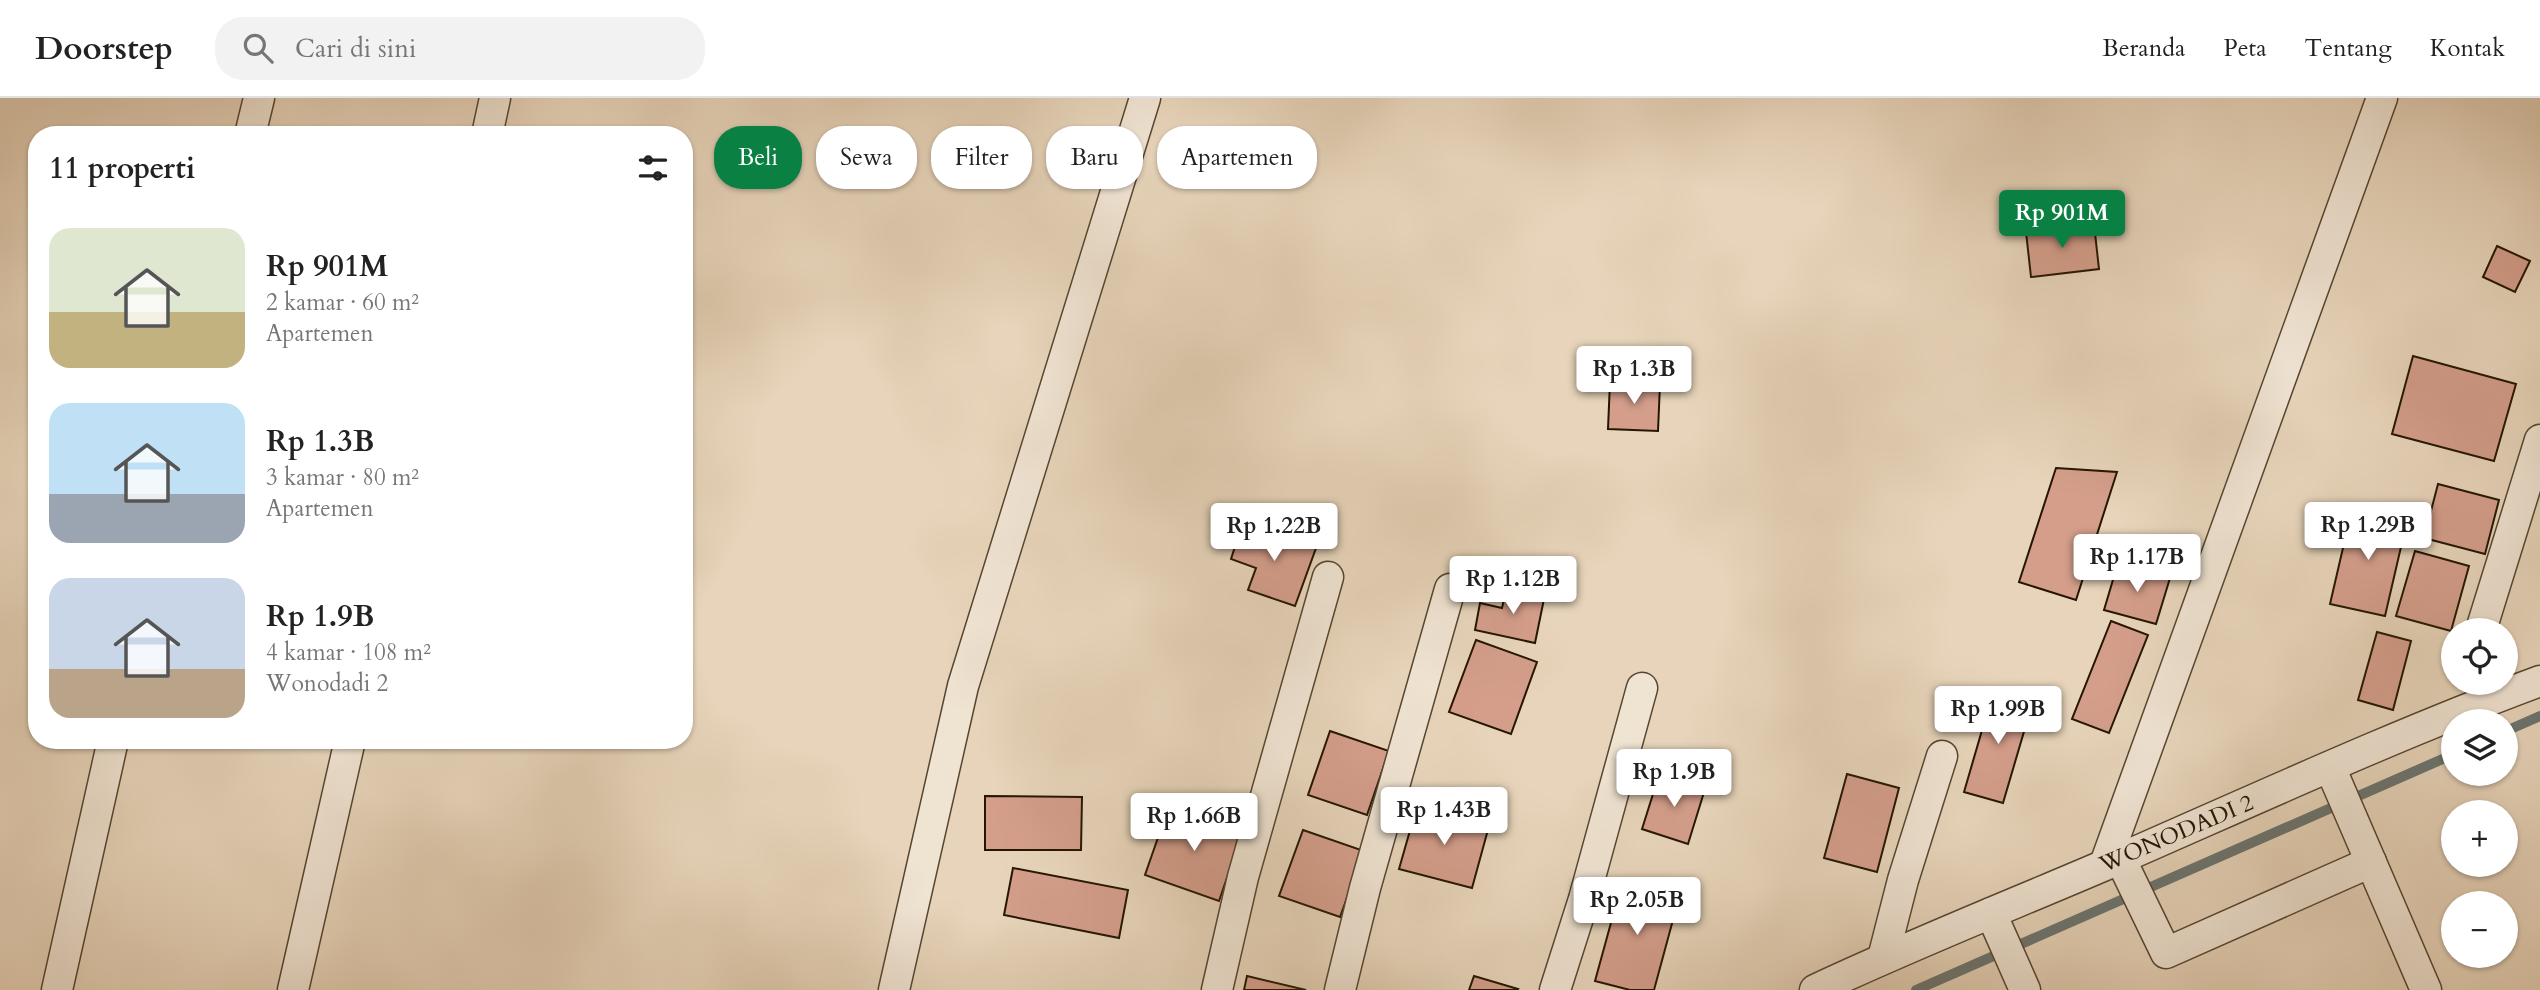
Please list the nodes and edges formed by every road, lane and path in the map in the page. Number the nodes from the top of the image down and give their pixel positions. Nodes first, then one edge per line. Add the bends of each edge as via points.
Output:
1 (259, 98) edge
2 (495, 98) edge
3 (1145, 98) edge
4 (2382, 98) edge
5 (252, 126) edge
6 (489, 126) edge
7 (2540, 440) edge
8 (1328, 577) dead end
9 (1450, 589) dead end
10 (2485, 618) edge
11 (2540, 681) edge
12 (1642, 688) dead end
13 (2464, 709) edge
14 (2441, 720) edge
15 (111, 749) edge
16 (348, 749) edge
17 (1942, 756) dead end
18 (2333, 775) junction
19 (2371, 862) junction
20 (2119, 867) junction
21 (2001, 936) junction
22 (1883, 958) junction
23 (57, 990) edge
24 (293, 990) edge
25 (894, 990) edge
26 (1217, 990) edge
27 (1340, 990) edge
28 (1555, 990) edge
29 (1815, 990) edge
30 (2025, 990) edge
31 (2426, 990) edge

1 - 5 street
2 - 6 street
3 - 25 street via 963,686
4 - 20 street
7 - 10 street
8 - 26 street via 1243,877
9 - 27 street
11 - 13 street, WONODADI 2
12 - 28 street
14 - 18 street, WONODADI 2
15 - 23 street
16 - 24 street
17 - 22 street
18 - 19 street
18 - 20 street, WONODADI 2
19 - 20 street via 2166,953
19 - 31 street
20 - 21 street, WONODADI 2
21 - 22 street, WONODADI 2
21 - 30 street
22 - 29 street, WONODADI 2

